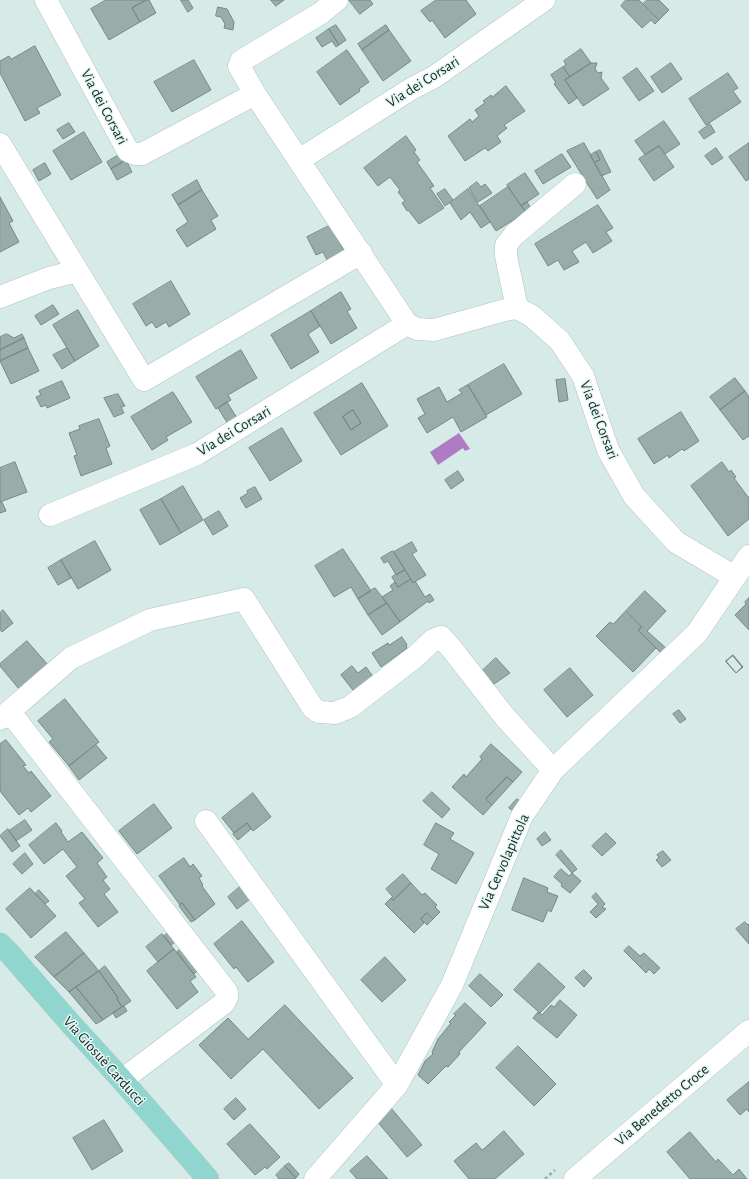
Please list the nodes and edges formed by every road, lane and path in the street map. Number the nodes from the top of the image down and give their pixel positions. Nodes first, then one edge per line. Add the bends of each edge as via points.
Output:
1 (46, 0) edge
2 (336, 0) edge
3 (544, 0) edge
4 (255, 94) junction
5 (0, 144) edge
6 (299, 160) junction
7 (575, 184) dead end
8 (361, 253) junction
9 (77, 271) junction
10 (0, 297) edge
11 (517, 308) junction
12 (407, 324) junction
13 (50, 515) dead end
14 (749, 556) edge
15 (736, 577) junction
16 (1, 718) edge
17 (553, 770) junction
18 (206, 820) dead end
19 (0, 944) edge
20 (749, 1031) edge
21 (122, 1080) junction
22 (397, 1085) junction
23 (208, 1179) edge
24 (315, 1179) edge
25 (574, 1179) edge

1 - 4 street, Via dei Corsari via 128,151 142,154
2 - 4 street via 321,13 241,61 239,66
3 - 6 street, Via dei Corsari via 434,77
4 - 6 street
5 - 9 street
6 - 8 street
7 - 11 street via 514,235 506,245
8 - 9 street via 144,380
8 - 12 street
9 - 10 street via 50,278
11 - 12 street via 434,330 417,329
11 - 15 street, Via dei Corsari via 532,316 560,341 583,376 608,450 634,496 676,542
12 - 13 street, Via dei Corsari via 197,454
14 - 15 street, Via Cervolapittola
15 - 17 street, Via Cervolapittola via 697,633
16 - 17 street via 71,658 150,620 244,599 313,708 319,712 335,714 350,707 433,640 441,637 505,717
16 - 21 street via 11,717 16,720 227,992 224,1004
17 - 22 street, Via Cervolapittola via 522,816 452,985
18 - 22 street
19 - 21 main road, Via Giosuè Carducci
20 - 25 street, Via Benedetto Croce
21 - 23 main road, Via Giosuè Carducci
22 - 24 street, Via Cervolapittola

